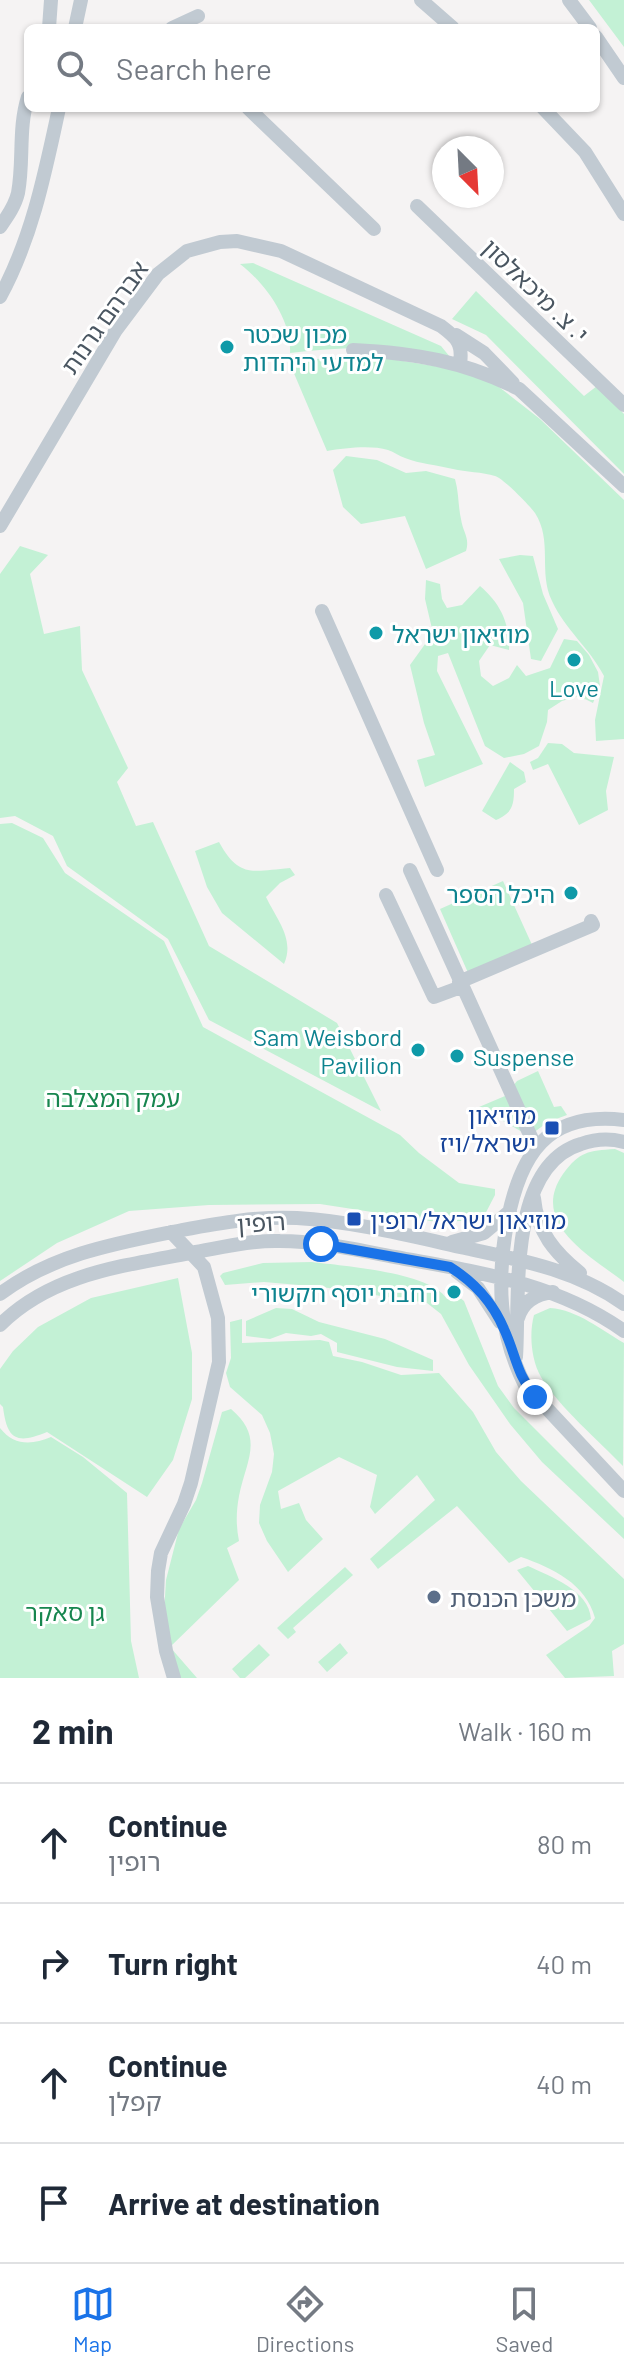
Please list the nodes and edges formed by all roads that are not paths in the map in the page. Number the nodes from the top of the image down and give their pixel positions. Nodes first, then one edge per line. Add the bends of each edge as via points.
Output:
1 (51, 0) edge
2 (81, 0) edge
3 (421, 0) edge
4 (569, 0) edge
5 (198, 16) dead end
6 (49, 24) edge
7 (76, 24) edge
8 (181, 24) edge
9 (448, 24) edge
10 (587, 24) edge
11 (600, 43) edge
12 (624, 78) edge
13 (25, 112) edge
14 (58, 112) edge
15 (252, 112) edge
16 (547, 112) edge
17 (417, 206) dead end
18 (624, 214) edge
19 (0, 227) edge
20 (374, 229) dead end
21 (0, 297) edge
22 (441, 326) junction
23 (353, 350) dead end
24 (460, 364) junction
25 (519, 389) junction
26 (624, 405) edge
27 (624, 486) edge
28 (0, 526) edge
29 (322, 611) dead end
30 (410, 870) dead end
31 (437, 870) dead end
32 (386, 895) dead end
33 (591, 921) dead end
34 (460, 984) junction
35 (619, 1119) edge
36 (624, 1142) edge
37 (536, 1148) junction
38 (534, 1193) junction
39 (510, 1211) junction
40 (171, 1232) junction
41 (440, 1242) junction
42 (192, 1253) junction
43 (502, 1256) junction
44 (520, 1260) junction
45 (450, 1267) junction
46 (500, 1278) junction
47 (517, 1282) junction
48 (593, 1284) junction
49 (553, 1292) junction
50 (0, 1294) edge
51 (624, 1304) edge
52 (510, 1324) junction
53 (0, 1325) edge
54 (624, 1331) edge
55 (624, 1491) edge
56 (174, 1678) edge

1 - 6 street
2 - 7 street
3 - 9 street
4 - 10 street
5 - 8 street
11 - 12 street
13 - 19 street via 17,196
14 - 21 street via 39,202
15 - 20 street
16 - 18 street via 585,152
17 - 26 street, י. צ. מיכאלסון
22 - 24 street via 459,340
22 - 25 street, אברהם גרנות via 484,353
22 - 28 street, אברהם גרנות via 281,251 237,241 187,251 158,274 116,330
23 - 24 street
24 - 25 street
25 - 27 street, אברהם גרנות
29 - 31 street
30 - 34 street
32 - 34 street via 434,997
33 - 34 street via 593,925
34 - 37 street
35 - 37 street via 569,1125
36 - 38 street via 597,1140 567,1149 552,1162
37 - 39 street via 521,1171
38 - 44 street
38 - 48 street via 547,1239
39 - 41 street via 475,1237
39 - 43 street
40 - 41 street, רופין via 250,1219 298,1218
40 - 42 street
40 - 50 street, רופין via 69,1256
41 - 43 street, רופין
42 - 45 street, רופין via 252,1242 296,1241
42 - 53 street, רופין via 76,1278 38,1295
42 - 56 street via 204,1267 218,1318 219,1362 191,1483 158,1571 159,1609
43 - 44 street, רופין
43 - 46 street
44 - 47 street
44 - 48 street, רופין
45 - 46 street, רופין
45 - 52 street via 478,1288
46 - 47 street, רופין
46 - 52 street
47 - 49 street, רופין
47 - 52 street
48 - 51 street, רופין
49 - 52 street via 529,1300
49 - 54 street, רופין
52 - 55 street via 515,1366 535,1397

